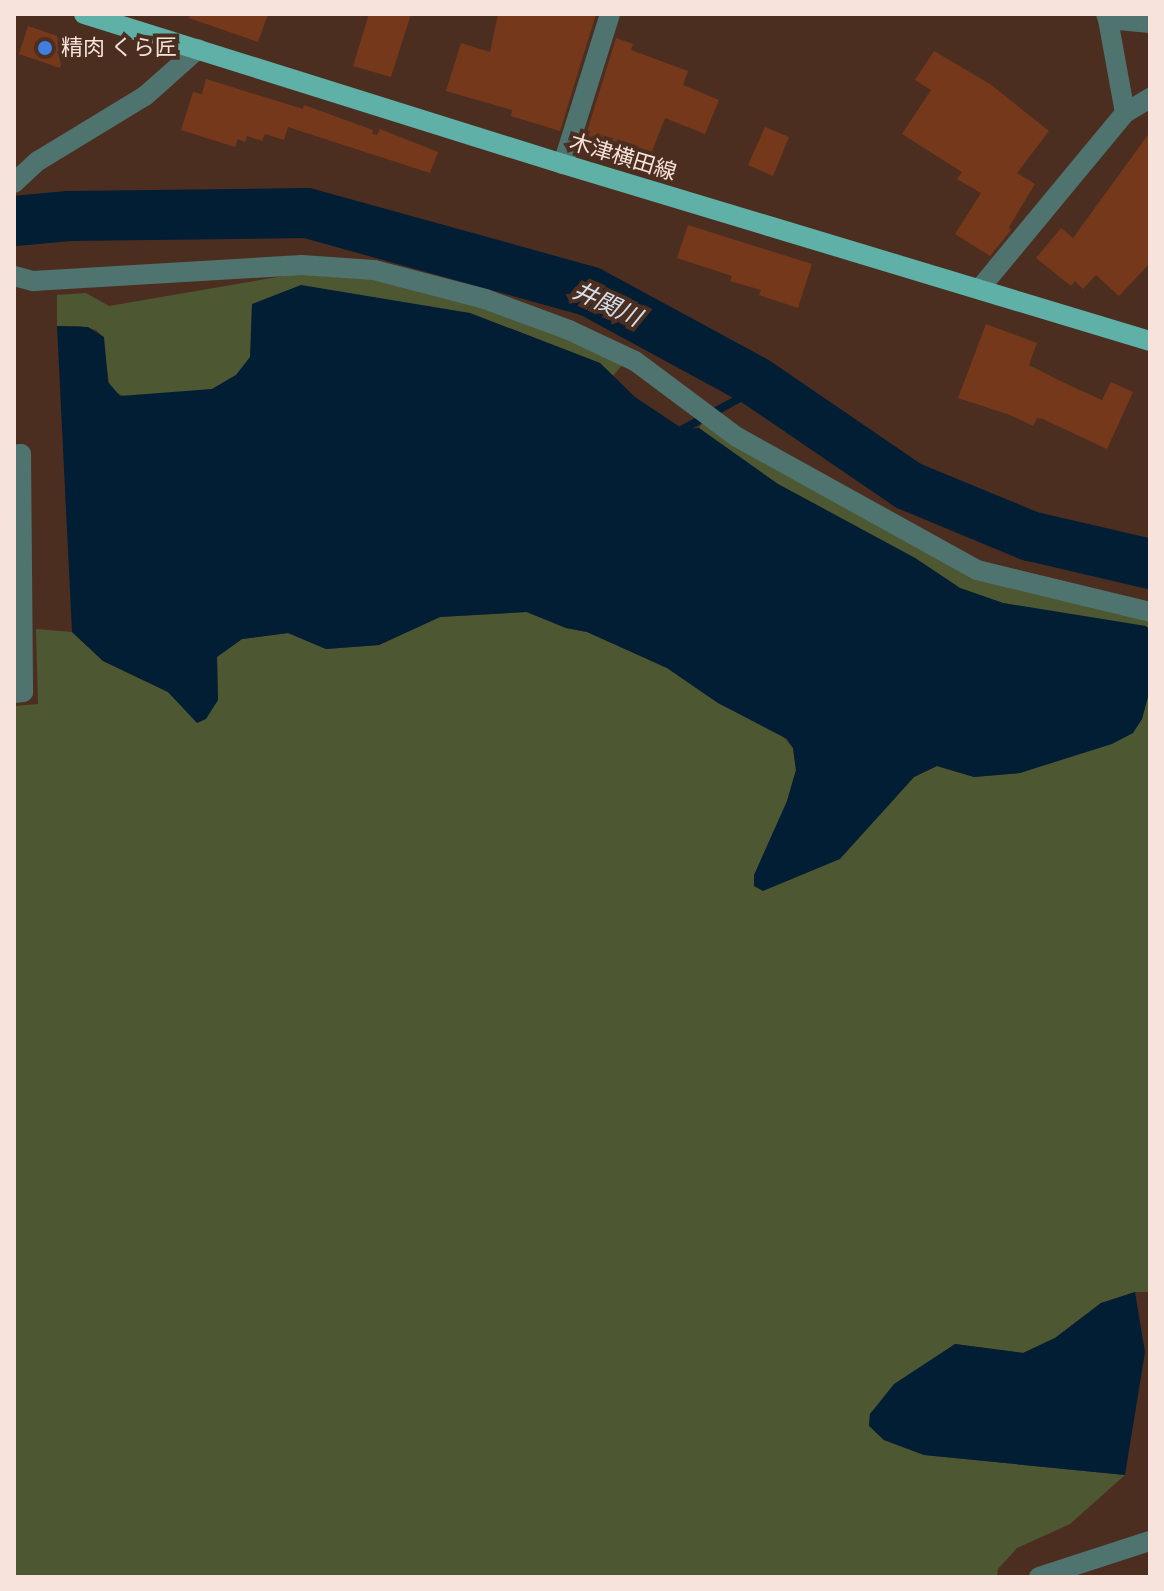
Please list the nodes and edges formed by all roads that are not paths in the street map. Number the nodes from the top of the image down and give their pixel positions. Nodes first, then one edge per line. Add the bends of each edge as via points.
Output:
1 (84, 14) edge
2 (610, 14) edge
3 (1107, 16) edge
4 (1150, 23) edge
5 (198, 49) junction
6 (1150, 98) edge
7 (1125, 113) junction
8 (563, 164) junction
9 (14, 183) edge
10 (14, 276) edge
11 (981, 287) junction
12 (1150, 341) edge
13 (14, 455) edge
14 (1150, 612) edge
15 (14, 693) edge
16 (1150, 1541) edge
17 (1039, 1577) edge

1 - 5 main road, 木津横田線
2 - 8 street
3 - 4 street
3 - 7 street
5 - 8 main road, 木津横田線
5 - 9 street via 145,96 38,161
6 - 7 street
7 - 11 street
8 - 11 main road, 木津横田線
10 - 14 street via 33,281 302,265 374,270 485,299 635,361 706,416 977,570
11 - 12 main road, 木津横田線
13 - 15 street via 21,454 23,692
16 - 17 street

